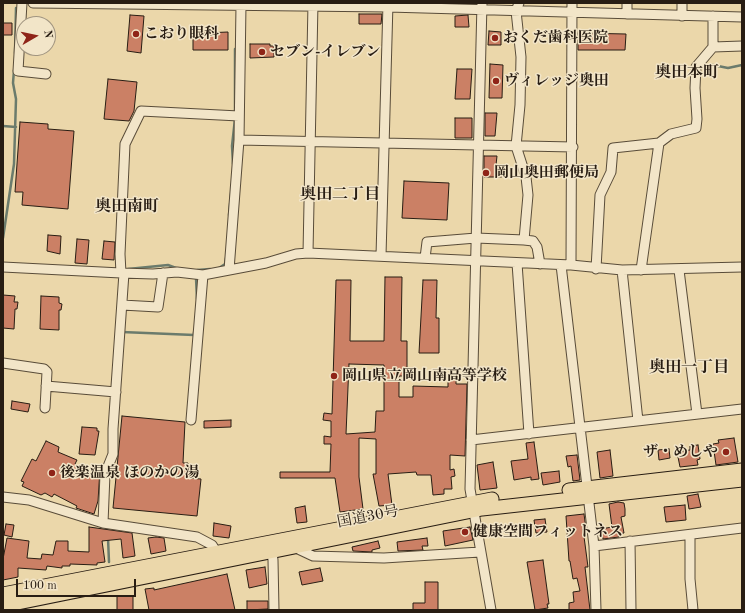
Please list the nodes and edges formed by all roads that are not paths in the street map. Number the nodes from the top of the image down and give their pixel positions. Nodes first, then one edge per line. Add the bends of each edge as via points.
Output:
1 (22, 3) edge
2 (33, 3) edge
3 (627, 3) edge
4 (682, 3) edge
5 (207, 4) edge
6 (252, 4) edge
7 (282, 4) edge
8 (241, 5) junction
9 (313, 5) edge
10 (388, 5) edge
11 (481, 7) edge
12 (517, 7) edge
13 (572, 8) edge
14 (627, 14) junction
15 (682, 16) junction
16 (713, 16) junction
17 (742, 17) edge
18 (742, 46) edge
19 (712, 47) junction
20 (46, 74) dead end
21 (236, 116) junction
22 (239, 140) junction
23 (310, 141) junction
24 (384, 143) junction
25 (658, 143) junction
26 (479, 146) junction
27 (516, 146) junction
28 (573, 147) junction
29 (476, 238) junction
30 (524, 240) junction
31 (308, 252) junction
32 (381, 256) junction
33 (426, 258) junction
34 (475, 260) junction
35 (517, 262) junction
36 (540, 264) junction
37 (562, 265) junction
38 (571, 265) junction
39 (3, 267) edge
40 (596, 269) junction
41 (229, 270) junction
42 (622, 270) junction
43 (641, 270) junction
44 (679, 270) junction
45 (742, 270) edge
46 (123, 273) junction
47 (162, 273) junction
48 (203, 275) junction
49 (122, 305) junction
50 (3, 363) edge
51 (46, 386) junction
52 (116, 392) junction
53 (45, 408) dead end
54 (742, 409) edge
55 (697, 414) junction
56 (191, 420) dead end
57 (638, 421) junction
58 (580, 428) junction
59 (529, 434) junction
60 (471, 440) junction
61 (742, 470) edge
62 (742, 480) edge
63 (588, 493) junction
64 (3, 497) edge
65 (472, 507) junction
66 (106, 523) junction
67 (742, 528) edge
68 (690, 535) junction
69 (630, 541) junction
70 (594, 546) junction
71 (271, 547) junction
72 (296, 548) junction
73 (480, 552) junction
74 (220, 558) junction
75 (41, 593) junction
76 (3, 594) edge
77 (3, 606) edge
78 (274, 610) edge
79 (491, 610) edge
80 (596, 610) edge
81 (631, 610) edge
82 (693, 610) edge

1 - 20 street via 18,71
2 - 5 street
3 - 14 street
4 - 15 street
5 - 8 street
6 - 7 street
6 - 8 street
7 - 9 street
8 - 21 street
9 - 10 street
9 - 23 street
10 - 11 street
10 - 24 street
11 - 12 street
11 - 26 street
12 - 13 street
12 - 27 street via 521,57
13 - 14 street
13 - 28 street
14 - 15 street
15 - 16 street
16 - 17 street
16 - 19 street
18 - 19 street
19 - 25 street via 696,68 696,128 671,134
21 - 22 street
21 - 46 street via 141,111 125,144 120,254
22 - 23 street
22 - 41 street
23 - 24 street
23 - 31 street
24 - 26 street
24 - 32 street
25 - 40 street via 614,148 611,172 600,195
25 - 43 street
26 - 27 street
26 - 29 street
27 - 28 street
27 - 30 street via 526,177 528,195
28 - 38 street
29 - 30 street
29 - 33 street via 428,242
29 - 34 street
30 - 36 street via 533,241 537,247
31 - 32 street
31 - 41 street
32 - 33 street
33 - 34 street
34 - 35 street
34 - 60 street
35 - 36 street
35 - 59 street
36 - 37 street
37 - 38 street
37 - 58 street
38 - 40 street
39 - 46 street
40 - 42 street
41 - 48 street
42 - 43 street
42 - 57 street
43 - 44 street
44 - 45 street
44 - 55 street
46 - 47 street
46 - 49 street
47 - 48 street
47 - 49 street via 158,308
48 - 56 street
49 - 52 street
50 - 51 street via 44,369 47,372
51 - 52 street
51 - 53 street
52 - 66 street via 113,454 105,474
54 - 55 street
55 - 57 street
57 - 58 street
58 - 59 street
58 - 63 street
59 - 60 street
60 - 65 street
61 - 63 highway, 国道30号
62 - 63 highway, 国道30号
63 - 65 highway, 国道30号
63 - 70 street
64 - 66 street via 29,500
65 - 71 highway, 国道30号
65 - 72 highway, 国道30号
65 - 73 street
66 - 74 street via 197,537 212,545
67 - 68 street
68 - 69 street
68 - 82 street
69 - 70 street
69 - 81 street
70 - 80 street
71 - 72 highway, 国道30号
71 - 74 highway, 国道30号
71 - 78 street
72 - 73 street via 313,556 384,558
73 - 79 street
74 - 75 highway, 国道30号
75 - 76 highway, 国道30号
75 - 77 highway, 国道30号

